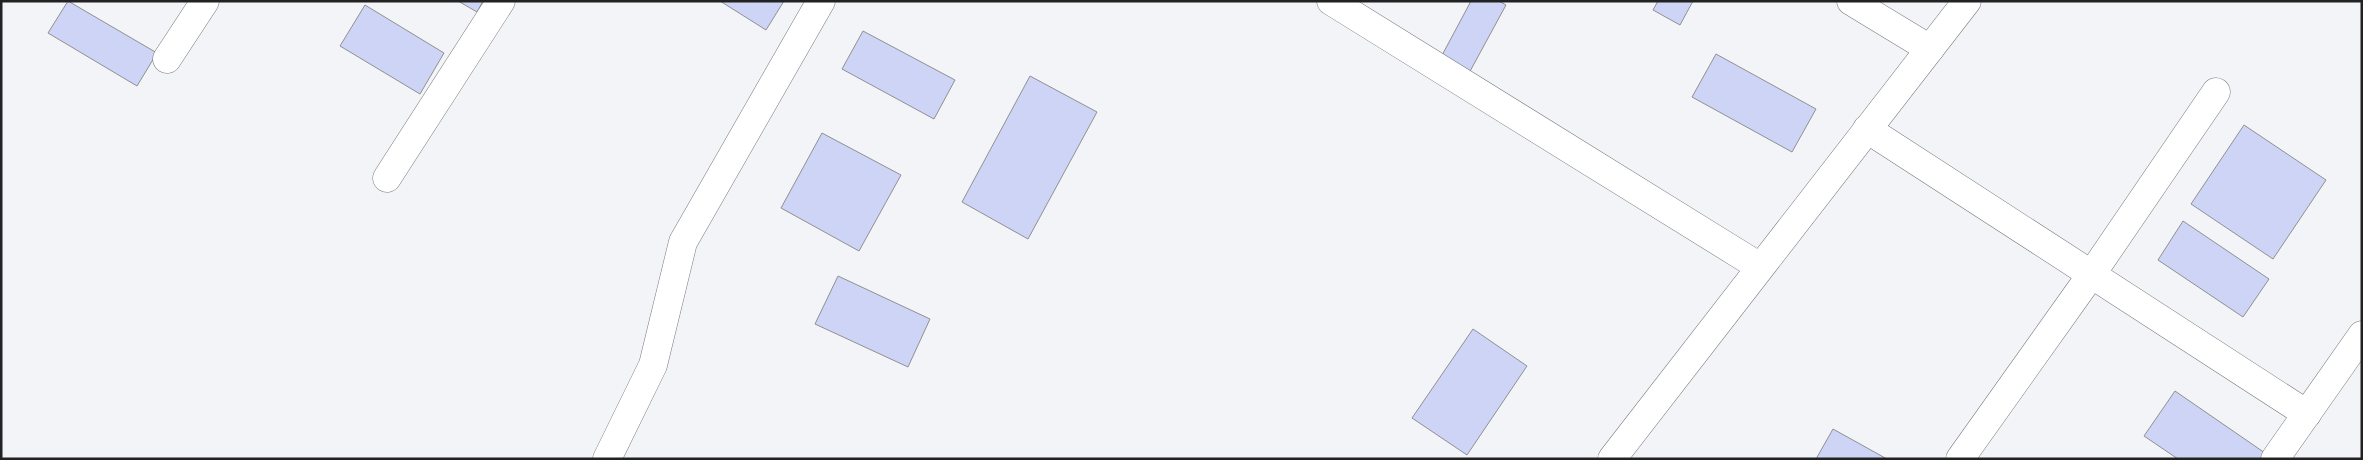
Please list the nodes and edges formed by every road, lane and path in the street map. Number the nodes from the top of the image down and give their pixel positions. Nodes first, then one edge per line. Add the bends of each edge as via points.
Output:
1 (205, 1) edge
2 (501, 1) edge
3 (821, 1) edge
4 (1331, 1) edge
5 (1851, 1) edge
6 (1967, 1) edge
7 (1930, 49) junction
8 (167, 58) dead end
9 (2216, 92) dead end
10 (1867, 130) junction
11 (387, 178) dead end
12 (1760, 267) junction
13 (2092, 275) junction
14 (2362, 335) edge
15 (2307, 414) junction
16 (607, 459) edge
17 (1612, 459) edge
18 (1960, 459) edge
19 (2275, 459) edge

1 - 8 street
2 - 11 street
3 - 16 street via 683,242 653,365
4 - 12 street
5 - 7 street
6 - 7 street
7 - 10 street
9 - 13 street
10 - 12 street
10 - 13 street
12 - 17 street
13 - 15 street
13 - 18 street
14 - 15 street
15 - 19 street

